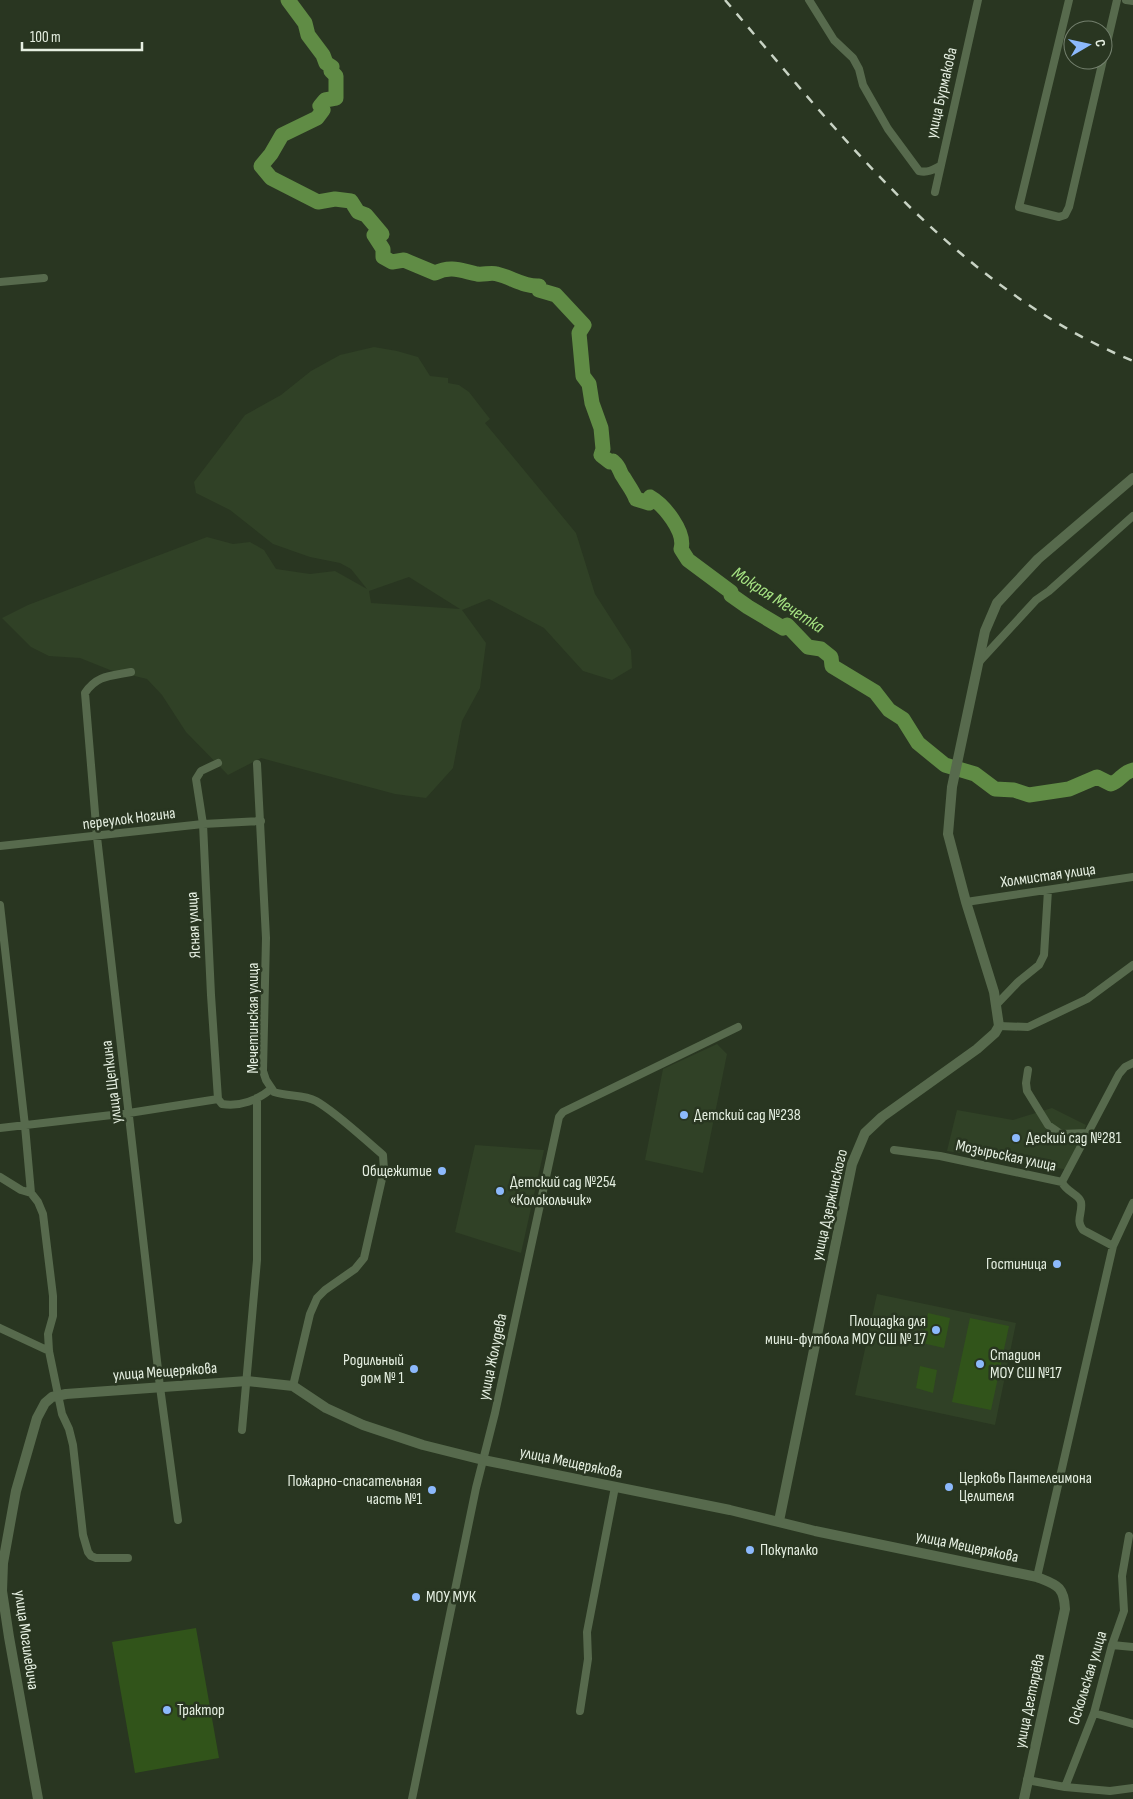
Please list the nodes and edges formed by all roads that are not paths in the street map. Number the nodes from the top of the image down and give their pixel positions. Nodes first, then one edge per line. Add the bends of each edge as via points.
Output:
1 (809, 0) edge
2 (978, 0) edge
3 (1069, 0) edge
4 (1117, 0) edge
5 (1126, 0) edge
6 (1133, 1) edge
7 (1064, 20) edge
8 (1112, 20) edge
9 (1063, 25) edge
10 (1101, 70) edge
11 (940, 166) junction
12 (934, 192) dead end
13 (44, 278) dead end
14 (0, 282) edge
15 (1133, 478) edge
16 (1133, 516) edge
17 (978, 663) junction
18 (131, 672) dead end
19 (218, 763) dead end
20 (257, 764) dead end
21 (261, 821) junction
22 (203, 824) junction
23 (97, 837) junction
24 (0, 846) edge
25 (1133, 878) edge
26 (1048, 890) junction
27 (966, 902) junction
28 (0, 906) edge
29 (1133, 965) edge
30 (997, 1004) junction
31 (999, 1026) junction
32 (738, 1027) dead end
33 (1133, 1063) edge
34 (1028, 1070) dead end
35 (271, 1089) junction
36 (257, 1098) junction
37 (218, 1099) junction
38 (129, 1113) junction
39 (25, 1126) junction
40 (0, 1128) edge
41 (1086, 1133) junction
42 (894, 1150) dead end
43 (0, 1177) edge
44 (1062, 1182) junction
45 (31, 1193) junction
46 (1133, 1203) edge
47 (1114, 1246) junction
48 (0, 1328) edge
49 (49, 1351) junction
50 (247, 1381) junction
51 (293, 1386) junction
52 (160, 1387) junction
53 (58, 1395) junction
54 (242, 1430) dead end
55 (483, 1460) junction
56 (615, 1487) junction
57 (178, 1520) dead end
58 (779, 1521) junction
59 (1129, 1536) dead end
60 (128, 1558) dead end
61 (1038, 1577) junction
62 (1, 1591) edge
63 (1065, 1609) joint
64 (1112, 1645) junction
65 (1133, 1647) edge
66 (580, 1711) dead end
67 (1094, 1713) junction
68 (1133, 1724) edge
69 (1027, 1780) junction
70 (1065, 1787) junction
71 (1133, 1788) edge
72 (38, 1799) edge
73 (412, 1799) edge
74 (1024, 1799) edge

1 - 11 street via 834,40 852,58 862,85 888,129 919,171
2 - 11 street, улица Бурмакова
3 - 7 street
4 - 8 street
5 - 6 street
9 - 10 street via 1019,207 1059,217 1069,207
11 - 12 street, улица Бурмакова
13 - 14 street
15 - 17 street via 1038,558 997,603 985,631
16 - 17 street via 1036,600
17 - 27 street via 952,787 948,834
18 - 23 street, улица Щепкина via 98,679 85,693
19 - 22 street, Ясная улица via 201,771 196,779
20 - 21 street, Мечетинская улица
21 - 22 street, переулок Ногина
21 - 35 street, Мечетинская улица via 266,938 264,1071
22 - 23 street, переулок Ногина
22 - 37 street, Ясная улица
23 - 24 street, переулок Ногина
23 - 38 street, улица Щепкина
25 - 26 street, Холмистая улица
26 - 27 street, Холмистая улица
26 - 30 street via 1044,955 1039,965
27 - 30 street
28 - 39 street
29 - 31 street via 1087,999 1028,1027
30 - 31 street
31 - 58 street, улица Дзержинского via 977,1049 882,1117 865,1133 852,1164
32 - 55 street, улица Жолудева via 561,1114
33 - 41 street, Мозырьская улица via 1119,1074
34 - 41 street via 1027,1091 1048,1125 1061,1134
35 - 36 street
35 - 51 street, Мечетинская улица via 316,1101 383,1156 384,1170 364,1258 355,1269 317,1298 310,1314
36 - 37 street via 232,1105 222,1104
36 - 50 street via 257,1260
37 - 38 street
38 - 39 street
38 - 52 street, улица Щепкина
39 - 40 street
39 - 45 street
41 - 44 street, Мозырьская улица
42 - 44 street, Мозырьская улица via 940,1156
43 - 45 street
44 - 47 street via 1064,1188 1079,1198 1079,1220 1084,1230
45 - 49 street via 43,1214 53,1296
46 - 47 street
47 - 61 street
48 - 49 street
49 - 53 street
50 - 51 street, улица Мещерякова
50 - 52 street, улица Мещерякова
50 - 54 street
51 - 55 street, улица Мещерякова via 326,1408 363,1425
52 - 53 street, улица Мещерякова
52 - 57 street, улица Щепкина
53 - 60 street via 74,1445 83,1535 88,1552 96,1558
53 - 62 street, улица Могилевича via 45,1403 29,1443 6,1537
55 - 56 street, улица Мещерякова
55 - 73 street, улица Жолудева
56 - 58 street, улица Мещерякова
56 - 66 street via 588,1632 588,1659
58 - 61 street, улица Мещерякова
59 - 64 street, Оскольская улица via 1122,1576 1124,1611
61 - 63 street, улица Мещерякова via 1060,1587 1065,1597
62 - 72 street, улица Могилевича
63 - 69 street, улица Дегтярёва
64 - 65 street
64 - 67 street, Оскольская улица
67 - 68 street
67 - 70 street, Оскольская улица
69 - 70 street
69 - 74 street, улица Дегтярёва
70 - 71 street via 1110,1791

